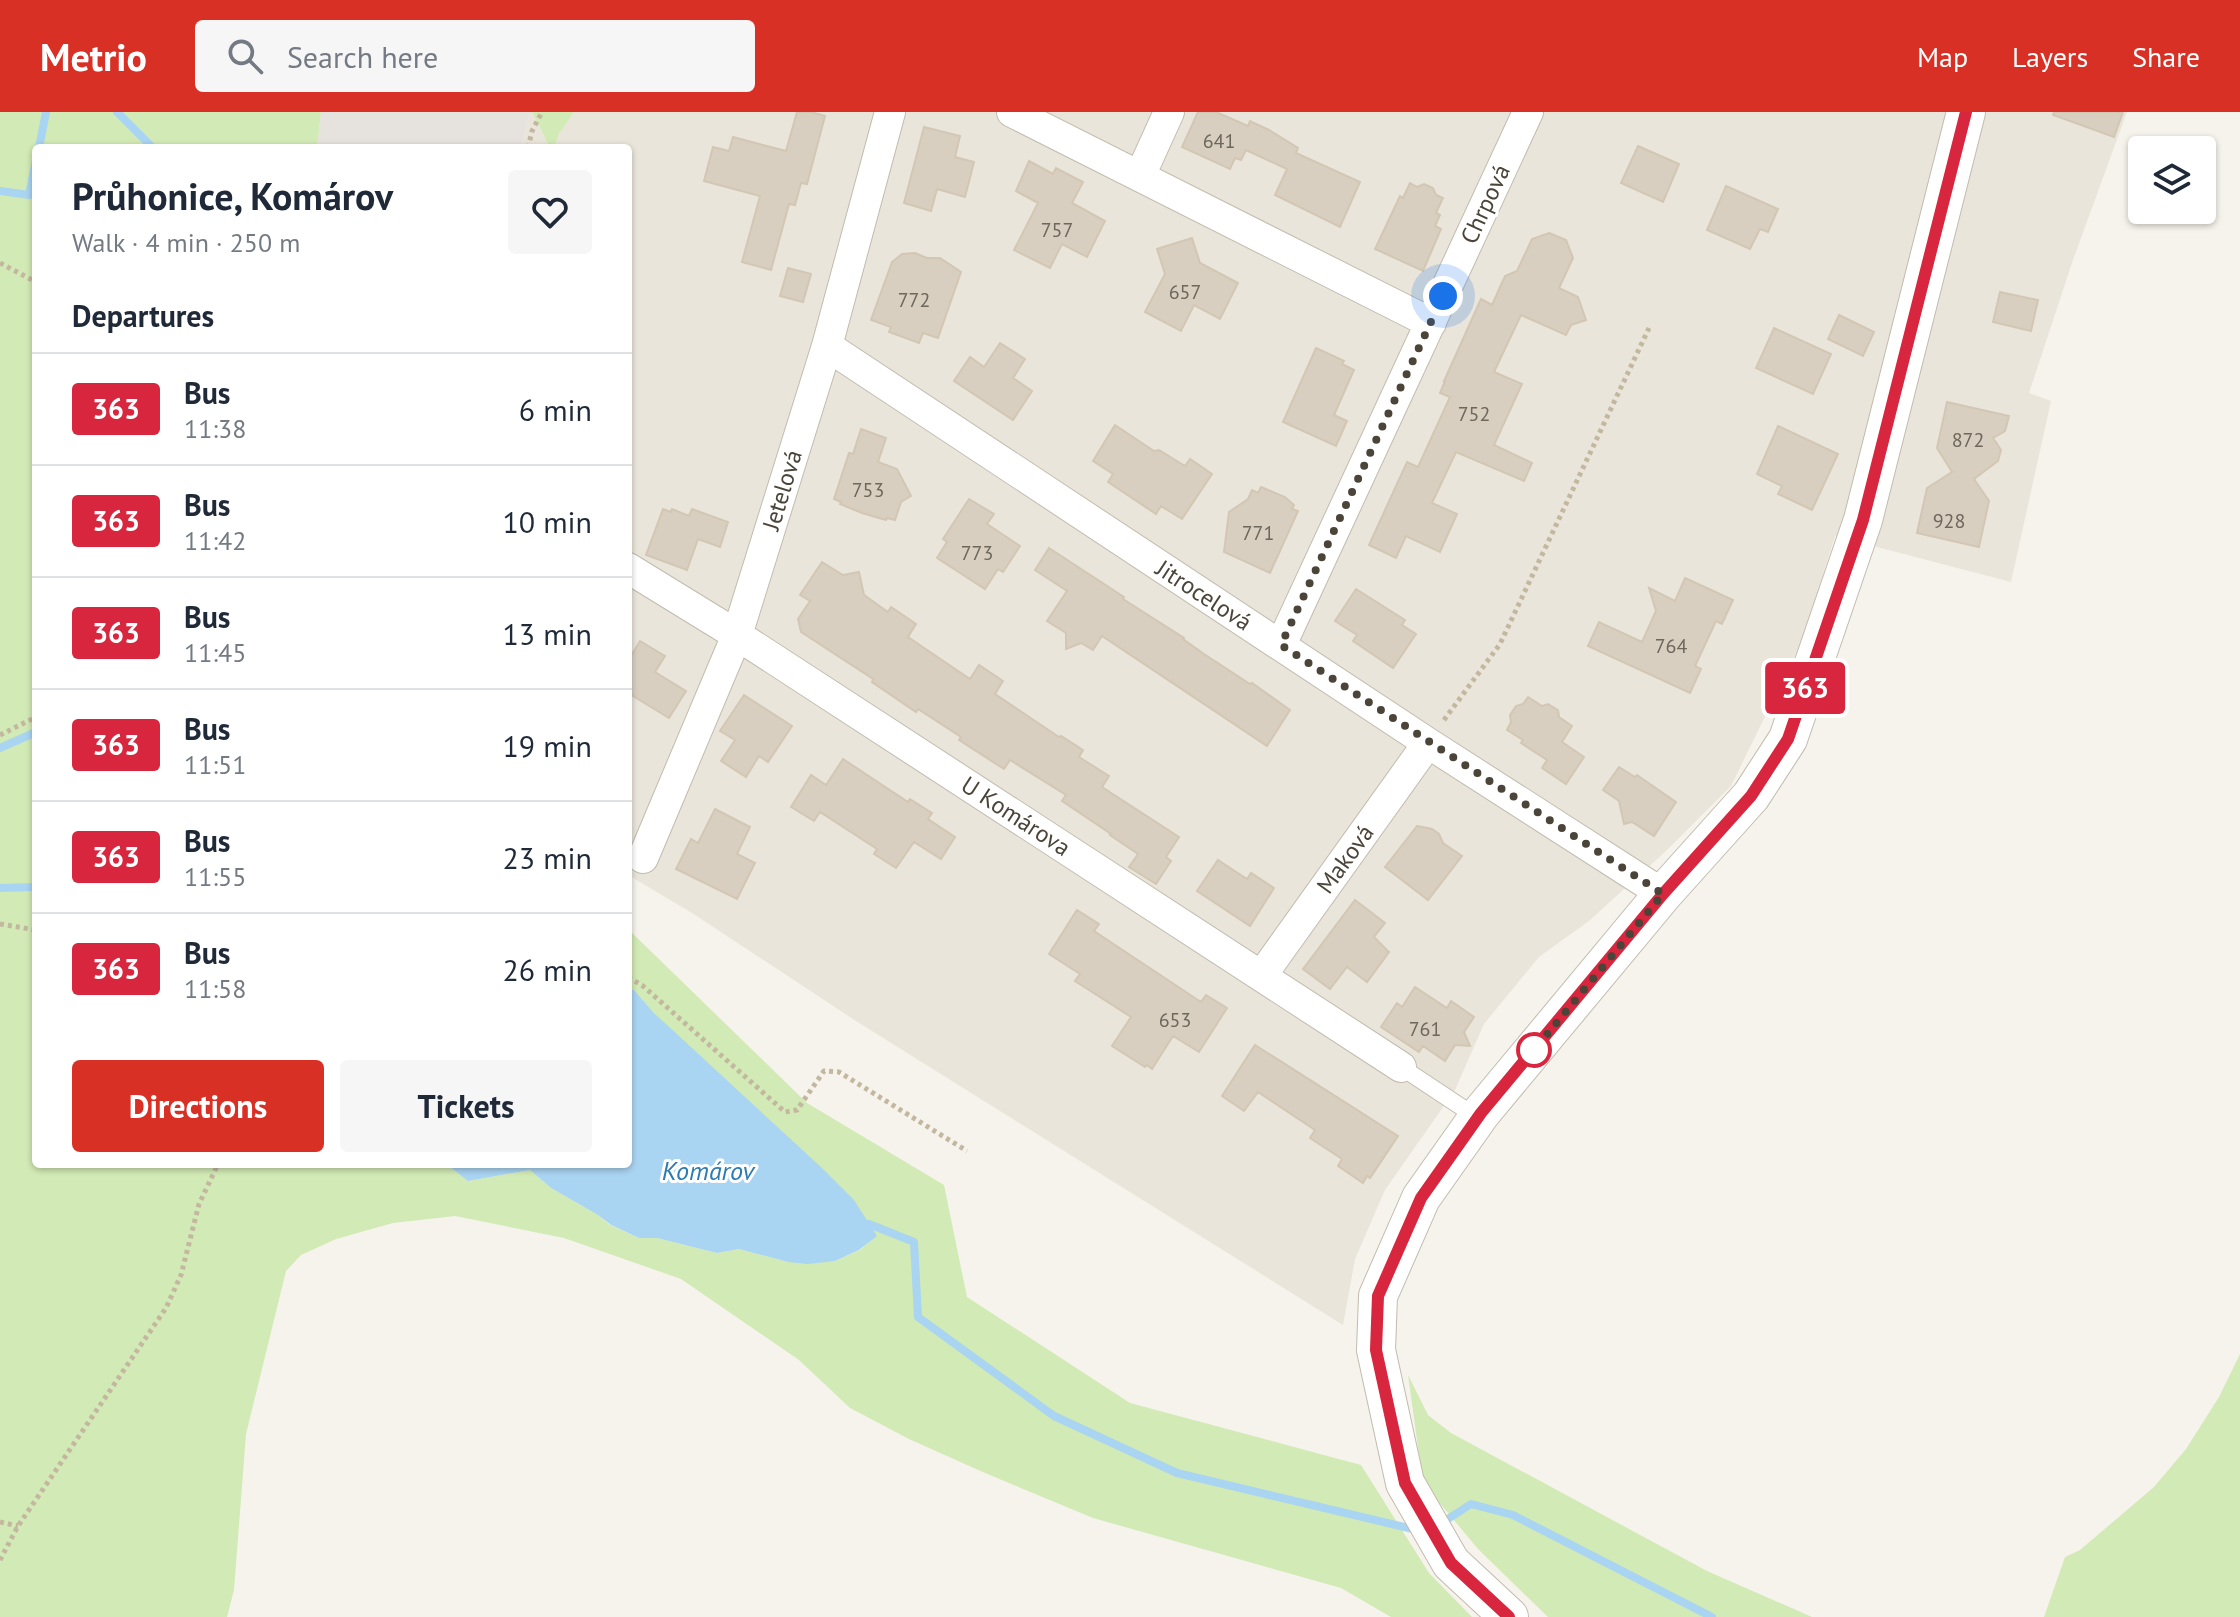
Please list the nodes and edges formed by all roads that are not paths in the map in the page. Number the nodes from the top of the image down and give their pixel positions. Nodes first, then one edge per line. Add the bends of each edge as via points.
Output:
1 (890, 112) edge
2 (1012, 112) edge
3 (1169, 112) edge
4 (1528, 112) edge
5 (1966, 112) edge
6 (1140, 176) junction
7 (1431, 323) junction
8 (827, 346) junction
9 (632, 570) edge
10 (737, 635) junction
11 (1281, 645) junction
12 (1428, 743) junction
13 (643, 858) dead end
14 (1663, 894) junction
15 (1262, 975) junction
16 (1401, 1067) joint
17 (1478, 1118) junction
18 (1509, 1617) edge

1 - 8 street, Jetelová
2 - 6 street
3 - 6 street
4 - 7 street, Chrpová
5 - 14 street via 1863,520 1788,739 1751,796
6 - 7 street
7 - 11 street, Chrpová
8 - 10 street, Jetelová
8 - 11 street, Jitrocelová
9 - 10 street, U Komárova
10 - 13 street, Jetelová
10 - 15 street, U Komárova
11 - 12 street, Jitrocelová
12 - 14 street, Jitrocelová
12 - 15 street, Maková
14 - 17 street
15 - 16 street, U Komárova
16 - 17 lane
17 - 18 street via 1421,1198 1378,1296 1376,1350 1405,1483 1451,1563

